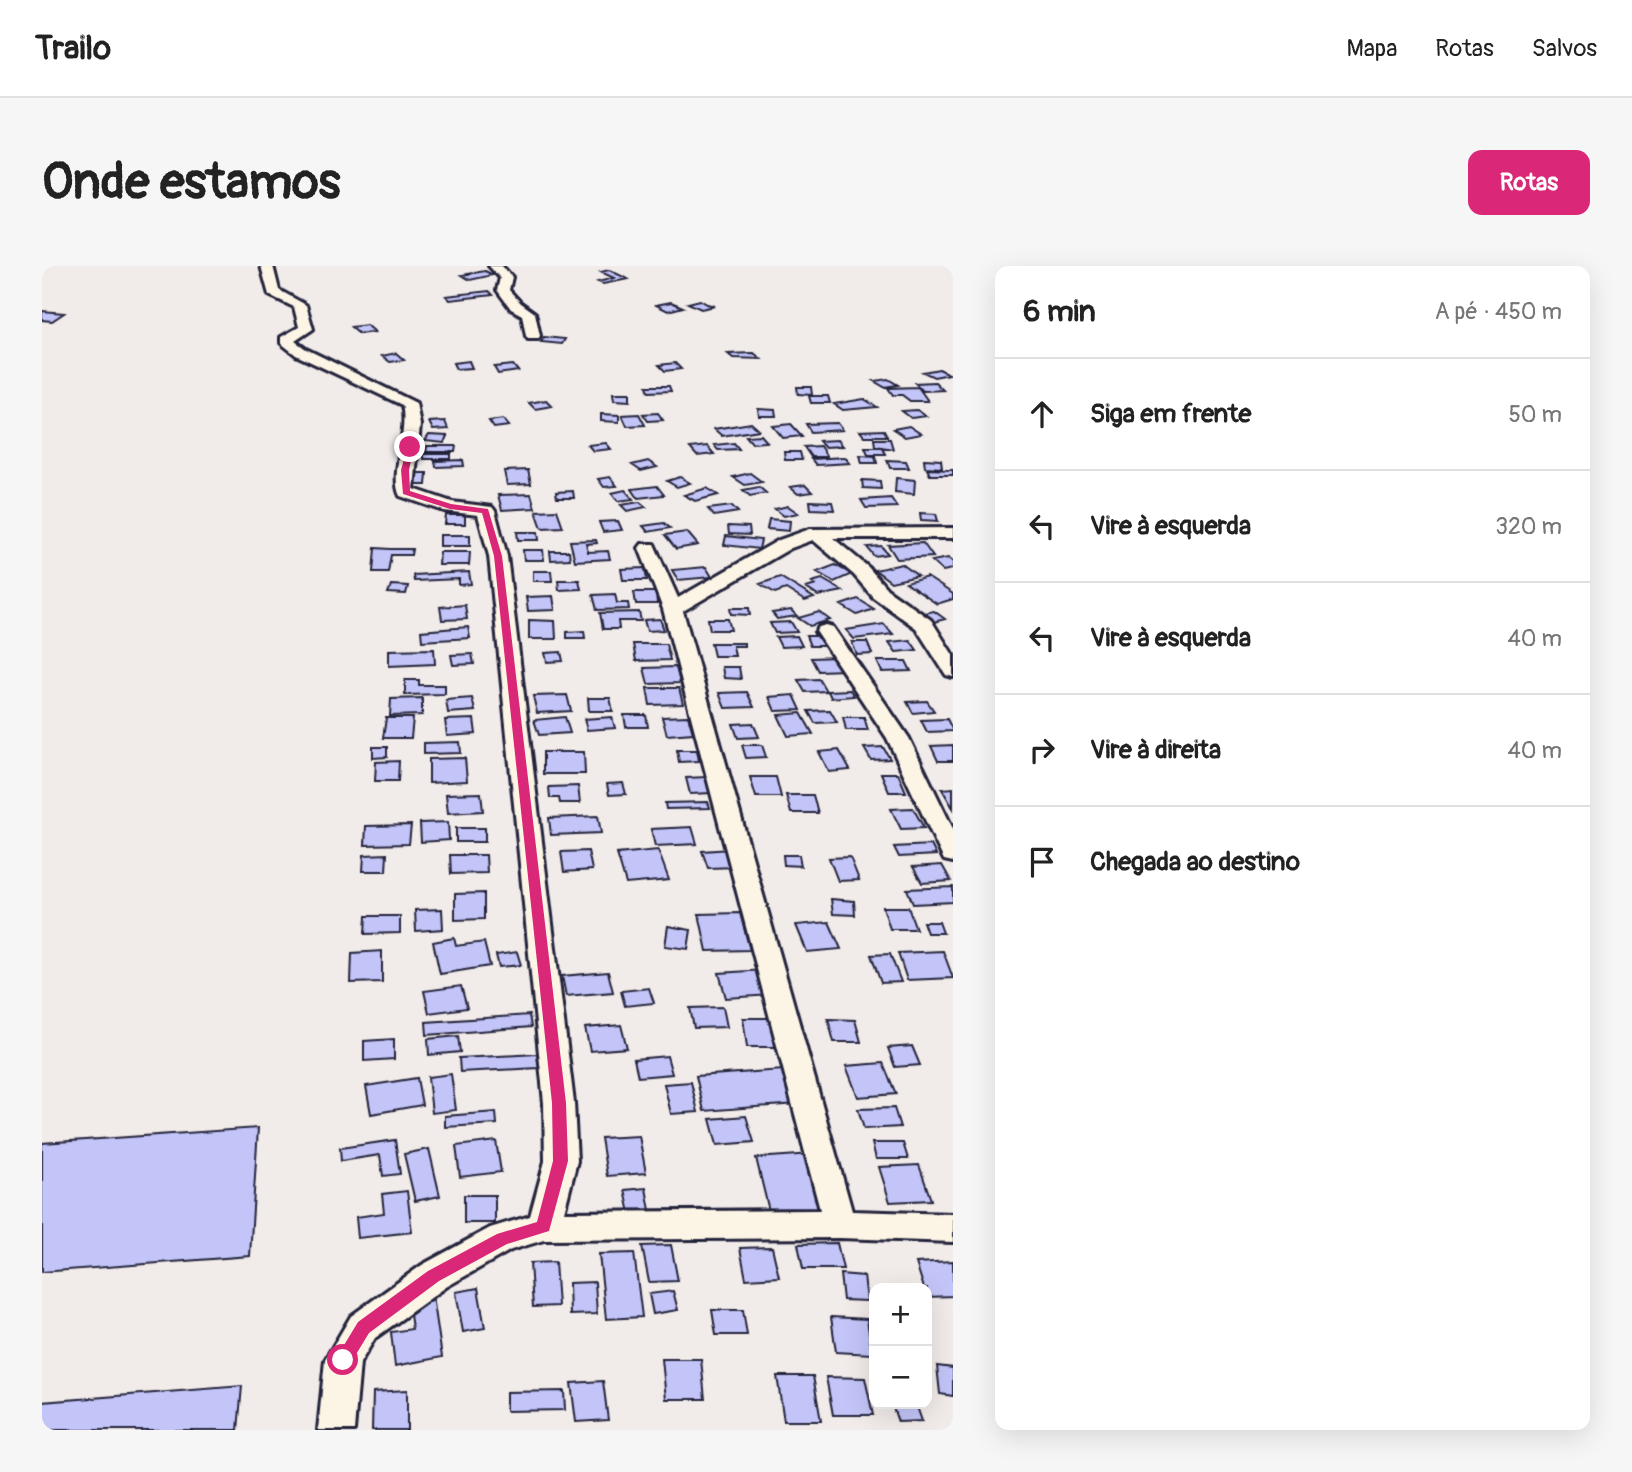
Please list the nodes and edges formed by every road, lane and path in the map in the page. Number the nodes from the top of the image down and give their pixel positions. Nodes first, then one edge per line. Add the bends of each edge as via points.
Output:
1 (267, 266) edge
2 (495, 266) edge
3 (533, 335) dead end
4 (816, 533) junction
5 (953, 533) edge
6 (648, 548) dead end
7 (673, 609) junction
8 (825, 631) dead end
9 (953, 671) edge
10 (953, 854) edge
11 (840, 1224) junction
12 (544, 1226) junction
13 (953, 1228) edge
14 (336, 1430) edge

1 - 12 street via 273,292 300,305 306,329 286,340 301,352 409,403 414,418 406,492 450,507 486,511 498,556 559,1103 561,1161
2 - 3 street via 506,277 503,290 528,313
4 - 5 street
4 - 7 street via 785,544
4 - 9 street via 880,593 924,624
6 - 7 street
7 - 11 street
8 - 10 street via 898,738
11 - 12 street
11 - 13 street
12 - 14 street via 502,1238 434,1276 363,1327 343,1360

